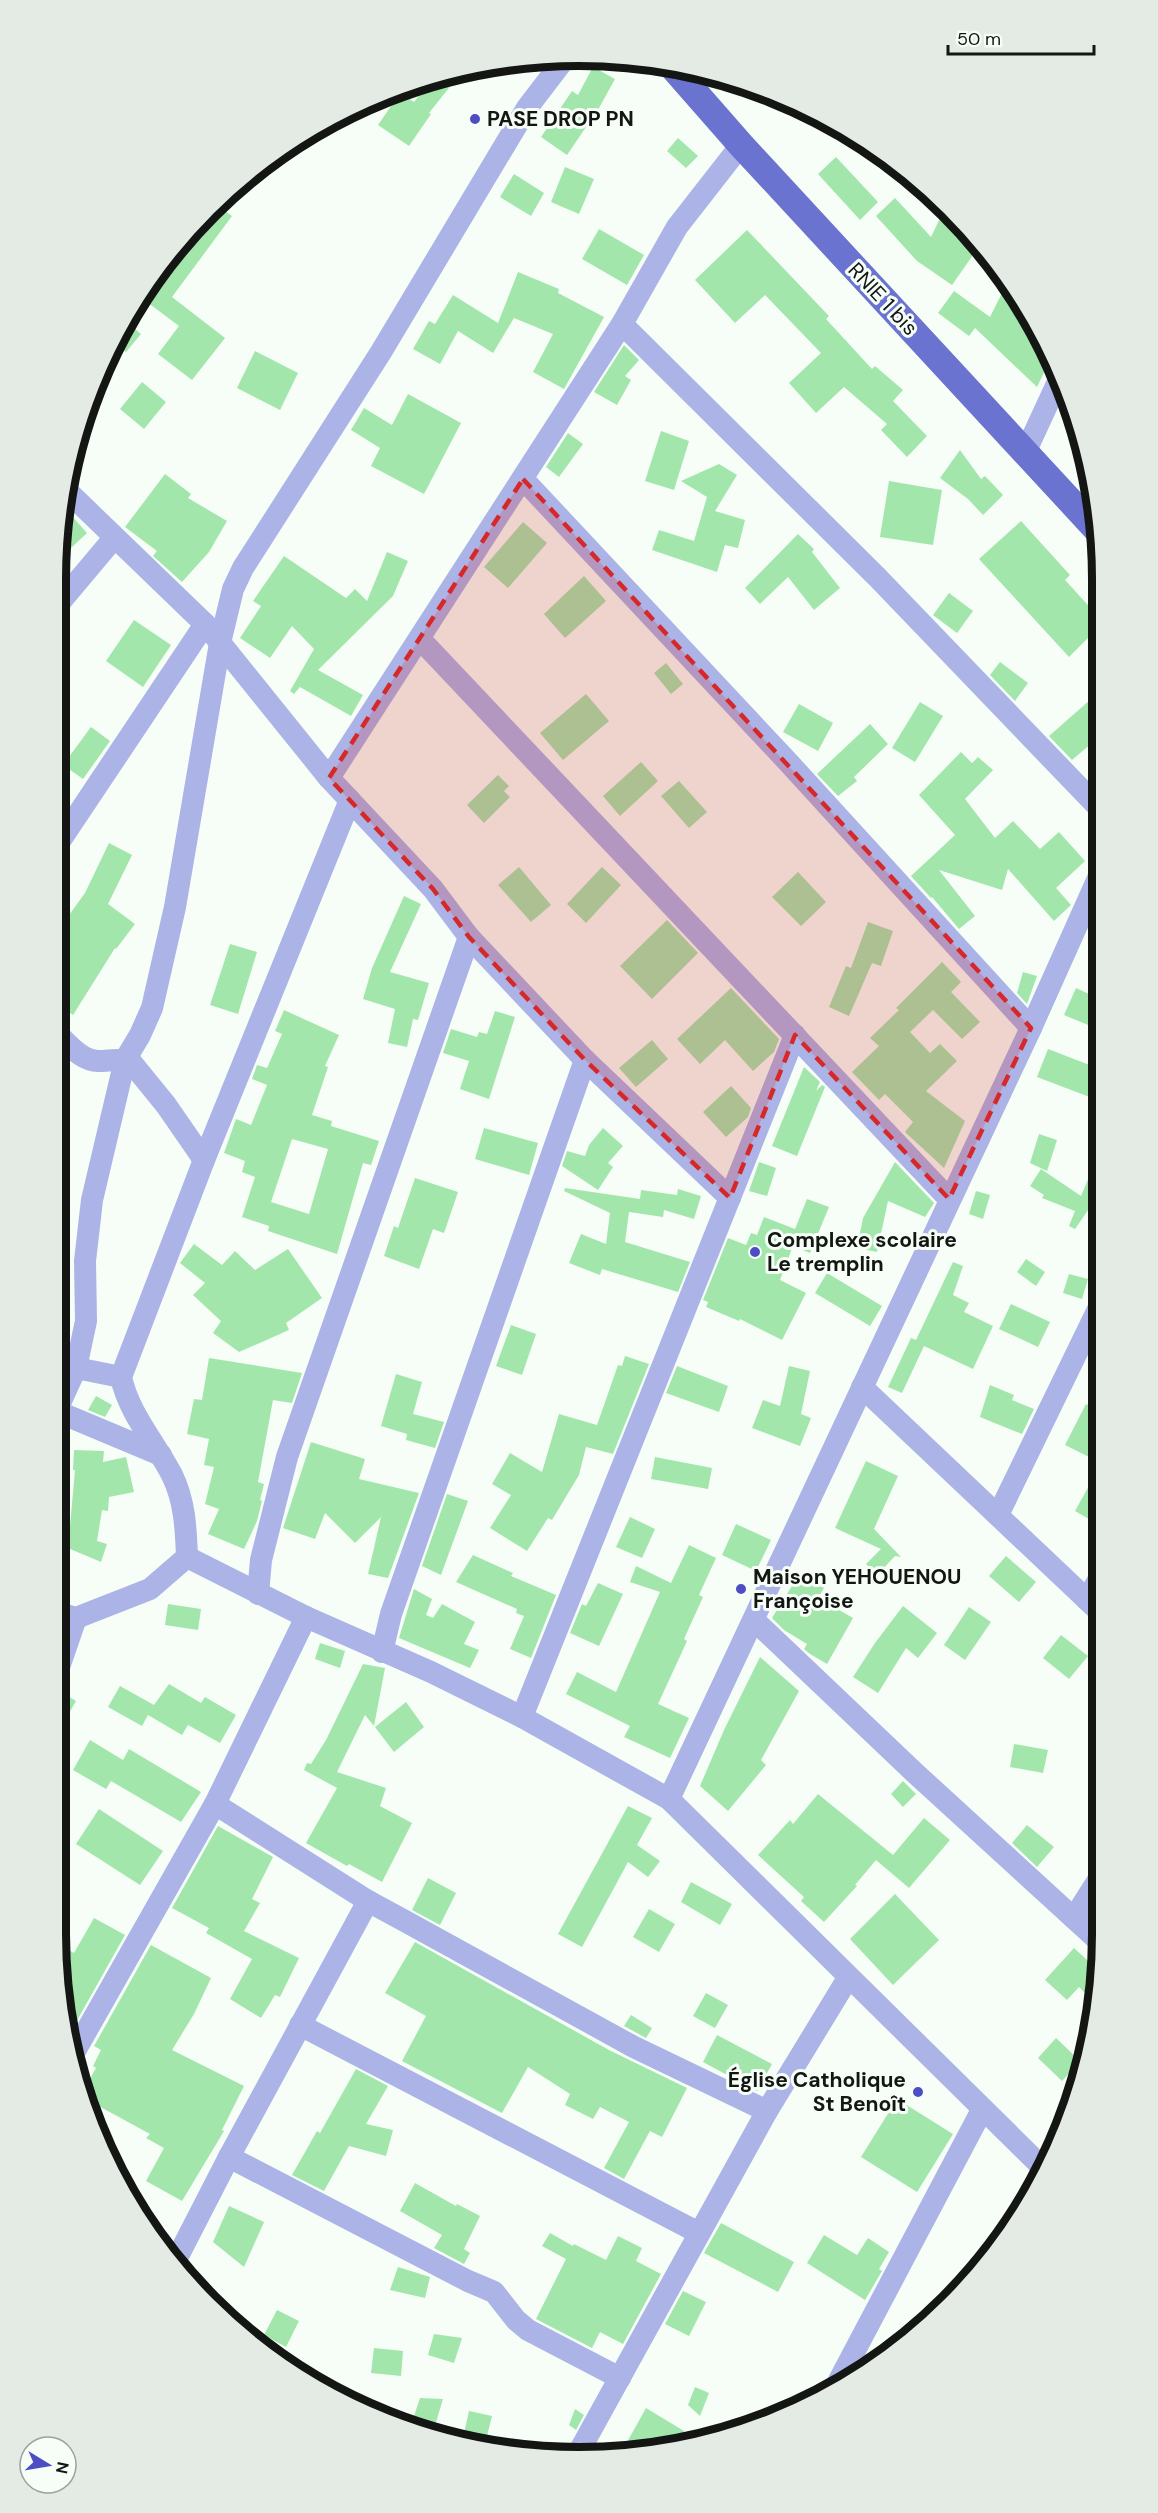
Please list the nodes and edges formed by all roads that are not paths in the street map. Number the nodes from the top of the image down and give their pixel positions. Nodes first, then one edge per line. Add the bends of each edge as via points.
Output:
1 (559, 67) edge
2 (681, 76) edge
3 (741, 145) junction
4 (622, 324) junction
5 (1055, 388) edge
6 (1025, 453) junction
7 (523, 479) junction
8 (73, 497) edge
9 (1089, 521) edge
10 (114, 538) junction
11 (66, 595) edge
12 (205, 624) junction
13 (420, 639) junction
14 (220, 644) junction
15 (329, 778) junction
16 (350, 800) junction
17 (1092, 801) edge
18 (66, 832) edge
19 (1092, 892) edge
20 (469, 937) junction
21 (1031, 1028) junction
22 (795, 1035) junction
23 (66, 1042) edge
24 (124, 1060) junction
25 (585, 1060) junction
26 (204, 1160) junction
27 (730, 1198) junction
28 (949, 1199) junction
29 (1092, 1323) edge
30 (76, 1368) junction
31 (122, 1377) junction
32 (861, 1387) junction
33 (66, 1390) edge
34 (66, 1415) edge
35 (161, 1455) junction
36 (998, 1515) junction
37 (187, 1557) junction
38 (258, 1594) junction
39 (1092, 1605) edge
40 (66, 1615) edge
41 (306, 1617) junction
42 (754, 1620) junction
43 (382, 1652) junction
44 (522, 1717) junction
45 (669, 1799) junction
46 (215, 1804) junction
47 (1092, 1890) edge
48 (368, 1901) junction
49 (1074, 1918) junction
50 (1092, 1935) edge
51 (848, 1978) junction
52 (300, 2025) junction
53 (78, 2045) edge
54 (766, 2110) junction
55 (982, 2110) junction
56 (229, 2157) junction
57 (1038, 2164) edge
58 (699, 2233) junction
59 (179, 2255) edge
60 (842, 2374) edge
61 (620, 2378) junction
62 (582, 2447) edge

1 - 14 street via 527,108 381,352 243,568 233,589
2 - 3 main road, RNIE 1 bis
3 - 4 street via 677,227
3 - 6 main road, RNIE 1 bis
4 - 7 street
4 - 17 street via 870,570
5 - 6 street
6 - 9 main road, RNIE 1 bis
7 - 13 street
7 - 21 street
8 - 10 street
10 - 11 street
10 - 12 street
12 - 14 street
12 - 18 street
13 - 15 street
13 - 22 street
14 - 15 street
14 - 24 street via 173,918 152,1008
15 - 16 street
16 - 20 street via 434,889
16 - 26 street
19 - 21 street
20 - 25 street
20 - 38 street via 287,1457 261,1560
21 - 28 street
22 - 27 street
22 - 28 street
23 - 24 street via 91,1060
24 - 26 street via 136,1067
24 - 30 street via 92,1200 85,1261 86,1321
25 - 27 street
25 - 43 street via 391,1614
26 - 31 street
27 - 44 street
28 - 32 street
29 - 36 street
30 - 31 street
30 - 33 street
31 - 35 street via 126,1398
32 - 36 street
32 - 42 street
34 - 35 street
35 - 37 street via 181,1502
36 - 39 street
37 - 38 street
37 - 40 street via 150,1589
38 - 41 street
41 - 43 street
41 - 46 street
42 - 45 street
42 - 49 street
43 - 44 street
44 - 45 street
45 - 51 street
46 - 48 street
46 - 53 street
47 - 49 street
48 - 52 street
48 - 54 street via 634,2047
49 - 50 street
51 - 54 street
51 - 55 street
52 - 56 street
52 - 58 street
54 - 58 street
55 - 57 street
55 - 60 street
56 - 59 street
56 - 61 street via 494,2292 528,2330
58 - 61 street
61 - 62 street

